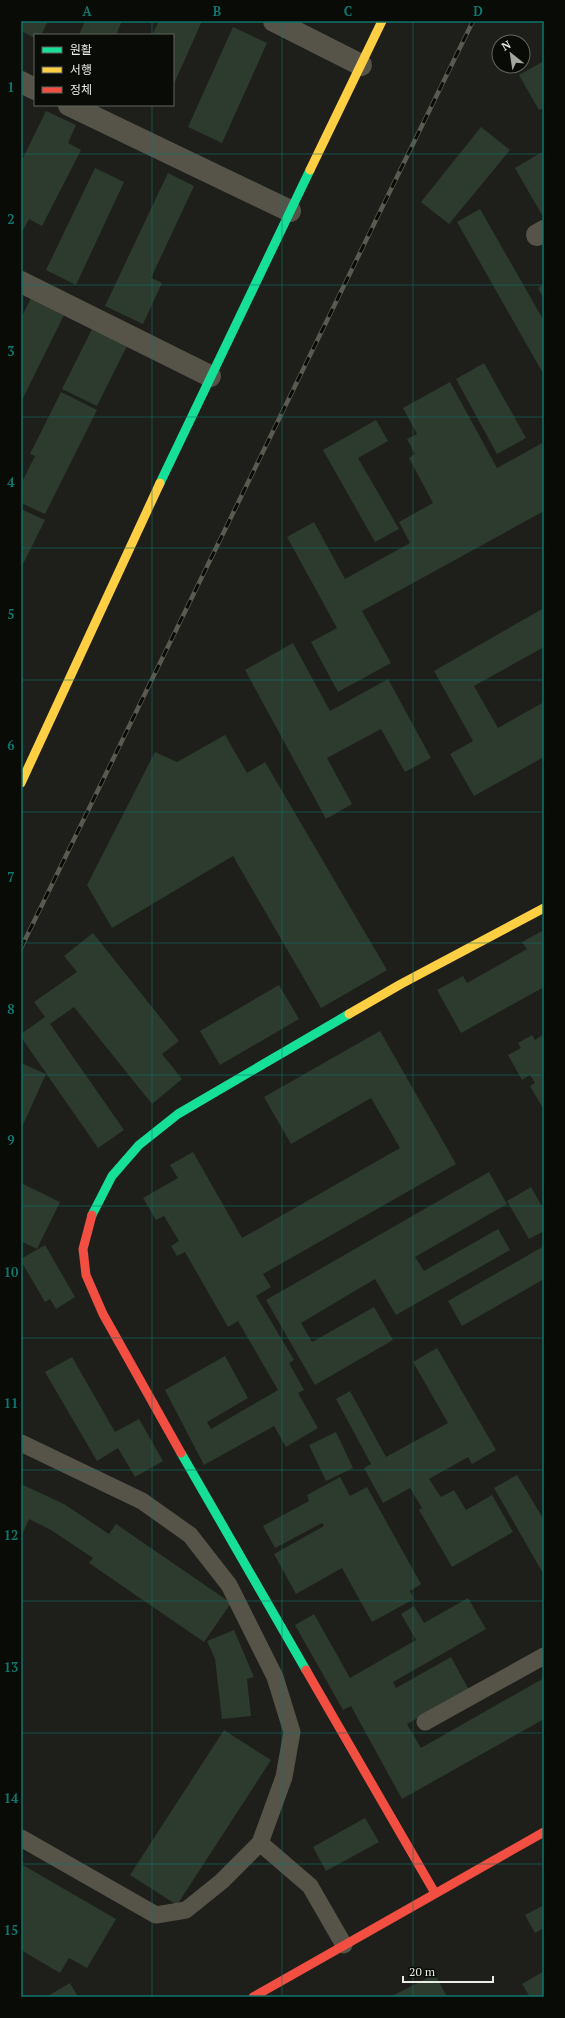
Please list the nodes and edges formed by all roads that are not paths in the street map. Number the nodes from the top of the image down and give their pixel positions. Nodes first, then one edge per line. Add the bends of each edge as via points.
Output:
1 (274, 21) edge
2 (382, 21) edge
3 (361, 65) junction
4 (21, 82) edge
5 (34, 88) edge
6 (71, 106) edge
7 (290, 211) junction
8 (21, 282) edge
9 (210, 376) junction
10 (21, 783) edge
11 (544, 908) edge
12 (21, 1443) edge
13 (544, 1656) edge
14 (425, 1722) dead end
15 (544, 1832) edge
16 (21, 1838) edge
17 (260, 1844) junction
18 (435, 1893) junction
19 (344, 1945) junction
20 (253, 1997) edge

1 - 3 street
2 - 3 street
3 - 7 street
4 - 5 street
6 - 7 street
7 - 9 street
8 - 9 street
9 - 10 street
11 - 18 street via 401,984 178,1114 140,1144 112,1176 91,1217 83,1249 86,1275 103,1314
12 - 17 lane via 142,1501 190,1536 229,1585 275,1677 292,1732 284,1777
13 - 14 lane
15 - 18 street
16 - 17 lane via 156,1915 186,1910 222,1881
17 - 19 lane via 310,1886
18 - 19 street
19 - 20 street

